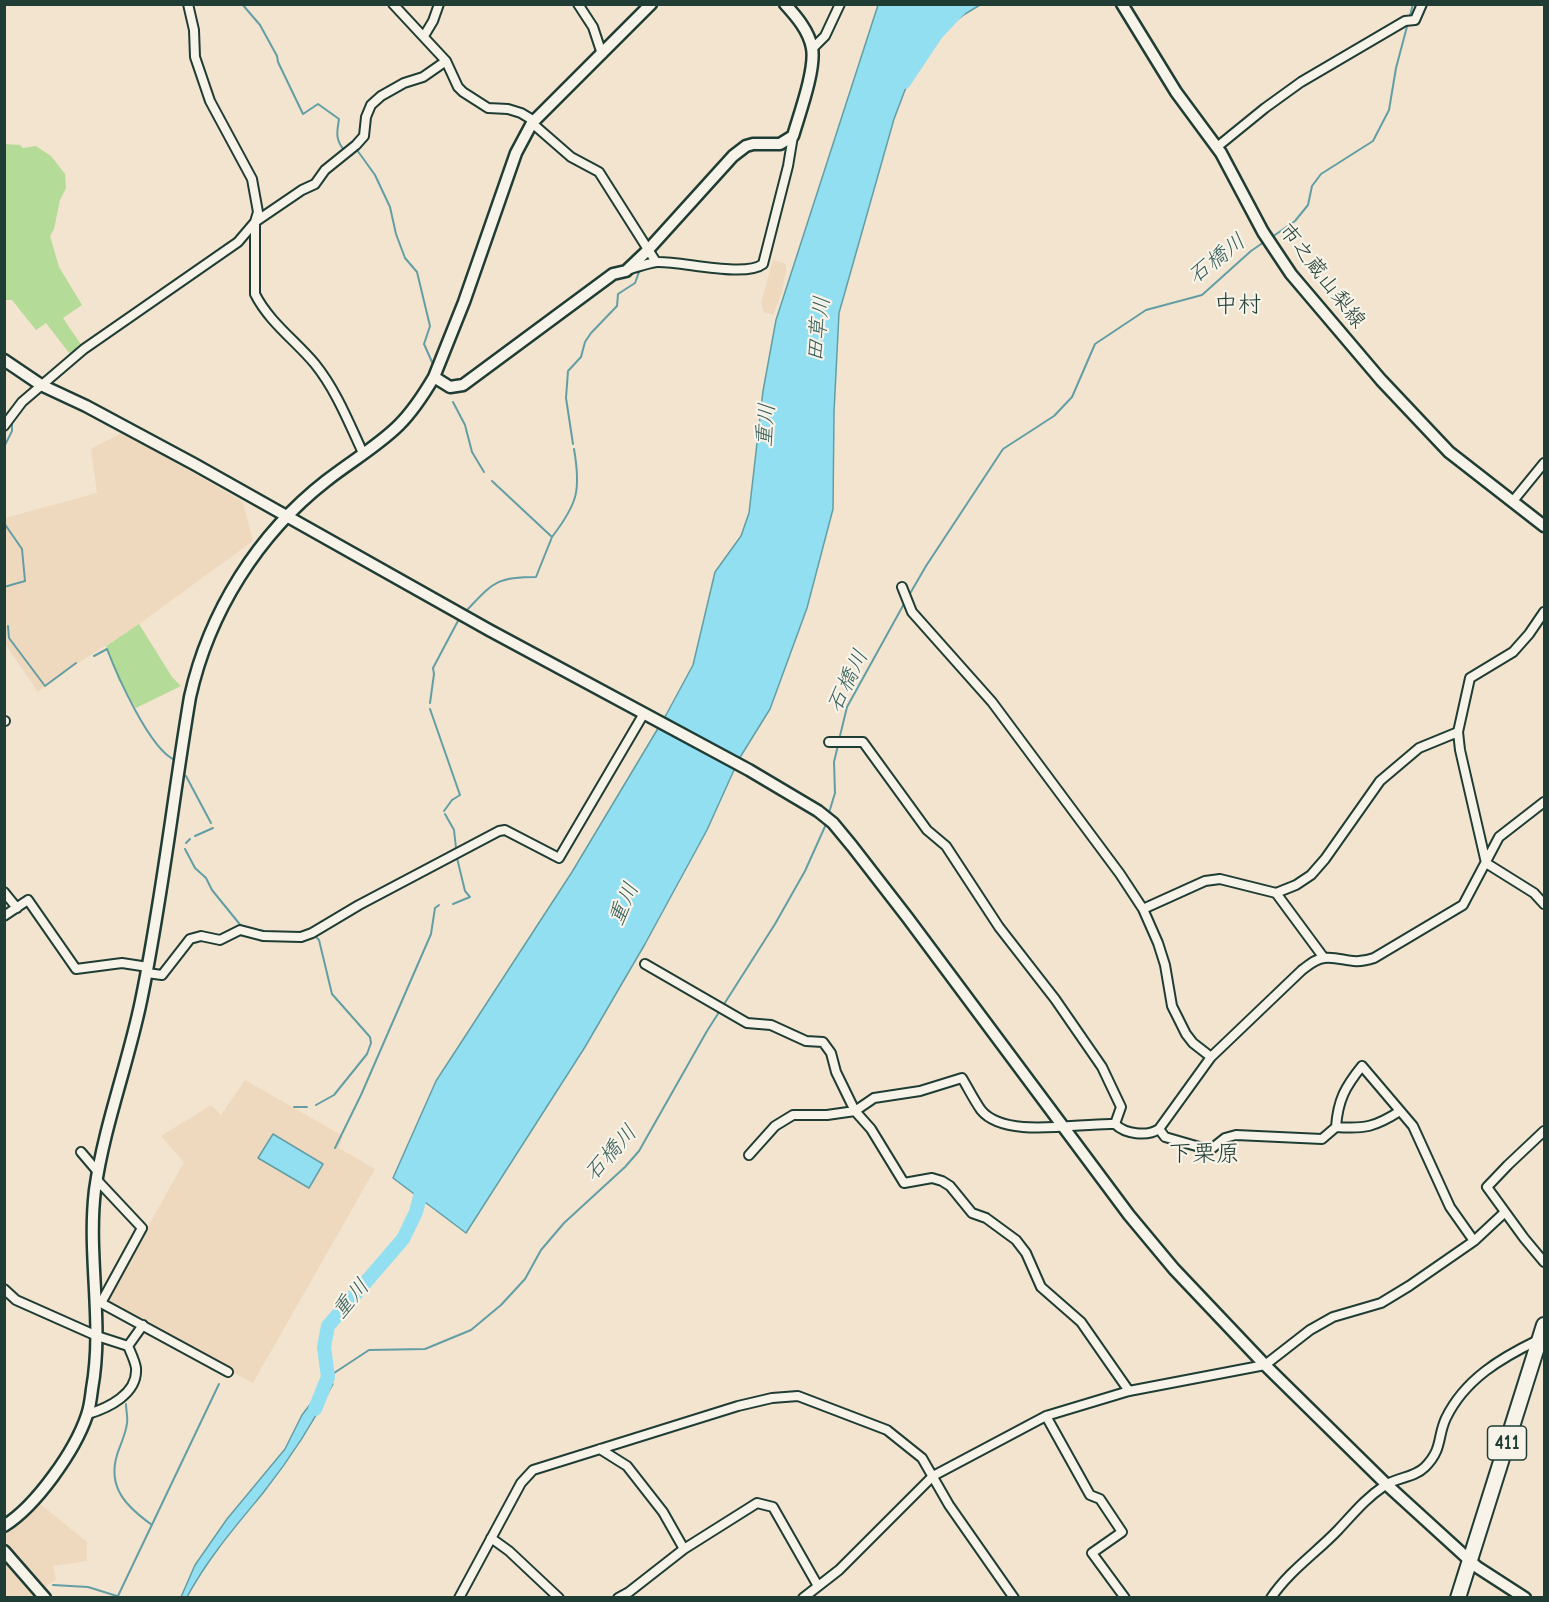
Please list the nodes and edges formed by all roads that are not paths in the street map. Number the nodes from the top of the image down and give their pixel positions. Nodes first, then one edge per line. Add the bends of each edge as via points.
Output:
1 (188, 4) edge
2 (393, 4) edge
3 (439, 4) edge
4 (578, 4) edge
5 (651, 4) edge
6 (785, 4) edge
7 (840, 4) edge
8 (1122, 4) edge
9 (1422, 4) edge
10 (424, 36) junction
11 (812, 49) junction
12 (602, 54) junction
13 (446, 61) junction
14 (532, 123) junction
15 (793, 136) junction
16 (1217, 147) junction
17 (255, 222) junction
18 (647, 251) junction
19 (656, 262) junction
20 (626, 271) junction
21 (4, 360) edge
22 (434, 377) junction
23 (40, 385) junction
24 (4, 426) edge
25 (363, 453) junction
26 (1545, 463) edge
27 (1513, 501) junction
28 (287, 518) junction
29 (1545, 526) edge
30 (902, 588) dead end
31 (1545, 612) edge
32 (643, 715) junction
33 (1458, 732) junction
34 (830, 742) dead end
35 (1545, 802) edge
36 (1486, 863) junction
37 (4, 892) edge
38 (1276, 893) junction
39 (1545, 904) edge
40 (17, 908) junction
41 (1143, 909) junction
42 (4, 916) edge
43 (1324, 958) junction
44 (645, 964) dead end
45 (148, 970) junction
46 (1211, 1057) junction
47 (855, 1111) junction
48 (1400, 1111) junction
49 (1116, 1124) junction
50 (1064, 1126) junction
51 (1336, 1127) junction
52 (1159, 1129) junction
53 (1545, 1131) edge
54 (81, 1152) dead end
55 (749, 1155) dead end
56 (97, 1176) junction
57 (1504, 1212) junction
58 (1474, 1241) junction
59 (1545, 1262) edge
60 (4, 1289) edge
61 (143, 1325) junction
62 (1545, 1325) edge
63 (97, 1336) junction
64 (128, 1346) junction
65 (1540, 1347) edge
66 (1265, 1365) junction
67 (228, 1372) dead end
68 (1129, 1392) junction
69 (88, 1414) junction
70 (1046, 1416) junction
71 (600, 1449) junction
72 (933, 1476) junction
73 (1386, 1484) junction
74 (4, 1526) edge
75 (491, 1538) junction
76 (684, 1549) junction
77 (4, 1551) edge
78 (1470, 1561) junction
79 (818, 1586) junction
80 (45, 1598) edge
81 (459, 1598) edge
82 (559, 1598) edge
83 (618, 1598) edge
84 (803, 1598) edge
85 (1014, 1598) edge
86 (1125, 1598) edge
87 (1271, 1598) edge
88 (1458, 1598) edge
89 (1526, 1598) edge

1 - 17 street via 195,57 210,101 252,179 258,212
2 - 10 street
3 - 10 street
4 - 12 street via 593,27
5 - 12 street
6 - 11 street via 805,29
7 - 11 street via 825,36
8 - 16 street, 市之蔵山梨線 via 1176,92
9 - 16 street via 1415,20 1301,82
10 - 13 street
11 - 15 street
12 - 14 street
13 - 14 street via 463,92 488,108 520,113
13 - 17 street via 423,77 381,96 371,105 364,136 356,146 325,170 315,184
14 - 18 street via 571,157 599,172
14 - 22 street via 516,153
15 - 18 street via 780,144 753,144 733,156
15 - 19 street via 763,264 757,269
16 - 27 street, 市之蔵山梨線 via 1267,239 1313,301 1422,425 1449,452
17 - 23 street via 238,242 84,349
17 - 25 street via 255,294 328,382
18 - 19 street
18 - 20 street
19 - 20 street
20 - 22 street via 613,274 463,385 450,387
21 - 23 street
22 - 25 street via 414,409
23 - 24 street
23 - 28 street via 86,406
25 - 28 street
26 - 27 street
27 - 29 street, 市之蔵山梨線
28 - 32 street
28 - 45 street via 234,584 199,662 190,697
30 - 41 street via 912,612 1033,754
31 - 33 street via 1513,652 1470,678
32 - 45 street via 559,858 505,830 499,831 312,933 301,937 263,936 240,930 220,940 201,936 190,939 162,975
32 - 50 street via 749,770 833,824
33 - 36 street
33 - 38 street via 1419,748 1380,781 1325,859 1296,885
34 - 49 street via 863,742 927,830 946,846 999,927 1102,1066 1120,1107
35 - 36 street via 1499,837
36 - 39 street
36 - 43 street via 1463,905 1374,958 1346,962
37 - 40 street
38 - 41 street via 1220,879 1205,881
38 - 43 street
40 - 42 street
40 - 45 street via 28,900 76,969 122,963
41 - 46 street via 1165,965 1172,1005 1186,1034
43 - 46 street via 1302,970
44 - 47 street via 747,1023 771,1025 806,1041 823,1042
45 - 56 street
46 - 52 street
47 - 50 street via 874,1098 920,1091 962,1078 982,1111 998,1122 1021,1127
47 - 55 street via 794,1115 775,1126
47 - 68 street via 871,1129 904,1183 942,1180 972,1214 986,1218 1016,1240 1041,1287 1081,1322
48 - 51 street via 1361,1129
48 - 51 street via 1362,1066 1344,1089
48 - 58 street via 1413,1126 1450,1207
49 - 50 street
49 - 52 street via 1130,1133 1154,1133
50 - 66 street via 1142,1232
51 - 52 street via 1322,1139 1236,1135 1210,1150 1165,1137
53 - 57 street via 1487,1187
54 - 56 street
56 - 61 street via 142,1228 101,1303
56 - 63 street via 92,1226
57 - 58 street
57 - 59 street
58 - 66 street via 1381,1303 1334,1317 1310,1330
60 - 63 street via 16,1300
61 - 64 street
61 - 67 street
62 - 65 highway, 411
63 - 64 street
63 - 69 street
64 - 69 street via 136,1369 134,1380 123,1397
65 - 73 street via 1505,1357 1484,1372 1462,1393 1446,1419 1438,1451 1425,1467
65 - 78 highway, 411
66 - 68 street
66 - 73 street
68 - 70 street
69 - 74 street via 57,1472
70 - 72 street
70 - 86 street via 1090,1496 1100,1499 1122,1532 1092,1553
71 - 72 street via 738,1406 798,1396 887,1430 922,1458
71 - 75 street via 527,1474
71 - 76 street via 627,1466 663,1512
72 - 79 street
72 - 85 street
73 - 78 street
73 - 87 street via 1359,1505 1338,1530 1282,1581
75 - 81 street
75 - 82 street
76 - 79 street via 757,1503 773,1507
76 - 83 street
77 - 80 street
78 - 88 highway, 411
78 - 89 street
79 - 84 street

